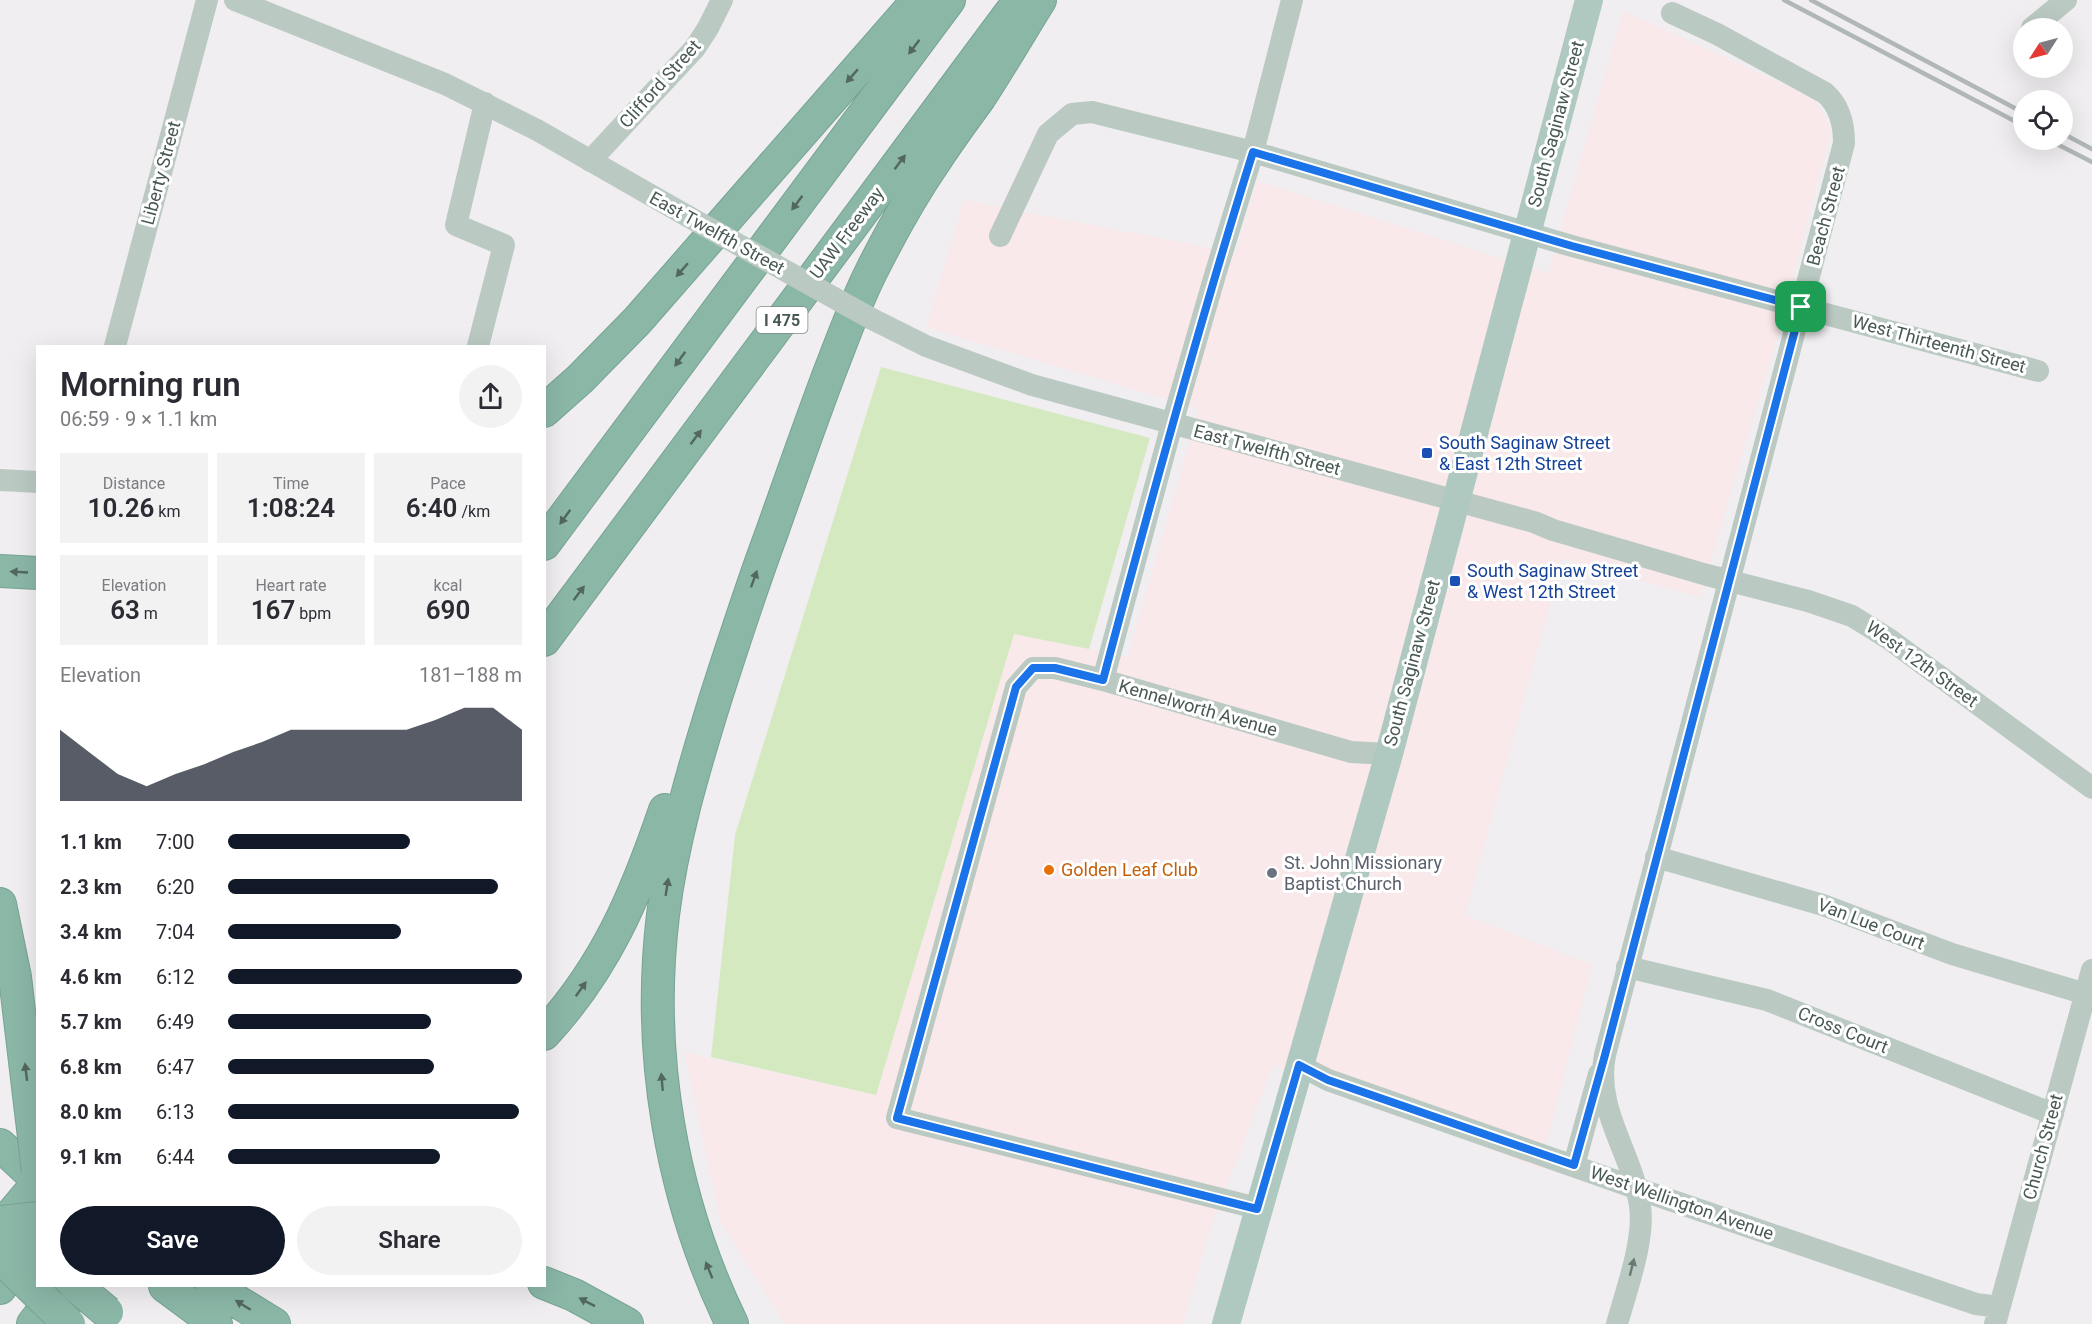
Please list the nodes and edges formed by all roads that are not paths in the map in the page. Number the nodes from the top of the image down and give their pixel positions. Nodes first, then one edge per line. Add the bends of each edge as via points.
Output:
1 (207, 0) edge
2 (235, 0) edge
3 (722, 0) edge
4 (918, 0) edge
5 (949, 0) edge
6 (1020, 0) edge
7 (1040, 0) edge
8 (1292, 0) edge
9 (1589, 0) edge
10 (2066, 0) edge
11 (1672, 13) dead end
12 (2045, 18) edge
13 (485, 103) junction
14 (1253, 152) junction
15 (590, 161) junction
16 (1528, 232) junction
17 (1000, 236) dead end
18 (1801, 307) junction
19 (115, 345) edge
20 (478, 345) edge
21 (2038, 371) dead end
22 (546, 409) edge
23 (1172, 424) junction
24 (0, 480) edge
25 (36, 482) edge
26 (1455, 502) junction
27 (546, 541) edge
28 (0, 571) edge
29 (36, 573) edge
30 (1730, 581) junction
31 (743, 612) junction
32 (546, 637) edge
33 (1103, 680) junction
34 (1389, 754) junction
35 (2092, 788) edge
36 (1656, 856) junction
37 (0, 904) edge
38 (1627, 966) junction
39 (2092, 970) edge
40 (2086, 994) junction
41 (546, 1032) edge
42 (1605, 1055) junction
43 (1299, 1065) junction
44 (2053, 1114) junction
45 (0, 1121) edge
46 (23, 1154) edge
47 (1574, 1165) junction
48 (36, 1177) edge
49 (36, 1183) edge
50 (1635, 1187) junction
51 (1257, 1209) junction
52 (36, 1218) edge
53 (0, 1222) edge
54 (0, 1228) edge
55 (36, 1240) edge
56 (36, 1248) edge
57 (0, 1252) edge
58 (36, 1252) edge
59 (0, 1257) edge
60 (546, 1284) edge
61 (51, 1287) edge
62 (61, 1287) edge
63 (77, 1287) edge
64 (86, 1287) edge
65 (166, 1287) edge
66 (215, 1287) edge
67 (0, 1288) edge
68 (1997, 1315) edge
69 (104, 1320) edge
70 (33, 1324) edge
71 (56, 1324) edge
72 (63, 1324) edge
73 (69, 1324) edge
74 (216, 1324) edge
75 (274, 1324) edge
76 (627, 1324) edge
77 (732, 1324) edge
78 (1226, 1324) edge
79 (1617, 1324) edge

1 - 19 street, Liberty Street
2 - 13 street, East Twelfth Street
3 - 15 street, Clifford Street via 695,48
4 -> 22 highway via 637,321
5 -> 27 highway
32 -> 6 highway, UAW Freeway / I 475
31 -> 7 highway via 838,350 870,274 933,162 980,97
8 - 14 street
9 - 16 main road, South Saginaw Street
10 - 12 street
11 - 18 street, Beach Street via 1819,89 1837,108 1843,123 1843,150
13 - 15 street, East Twelfth Street
13 - 20 street via 456,225 504,245
14 - 16 street, West Thirteenth Street
14 - 17 street, West Thirteenth Street via 1092,112 1072,114 1048,134
14 - 23 street
15 - 23 street, East Twelfth Street, bridge via 926,346 1032,385
16 - 18 street, West Thirteenth Street
16 - 26 main road, South Saginaw Street
18 - 21 street, West Thirteenth Street
18 - 30 street, Beach Street
23 - 26 street, East Twelfth Street
23 - 33 street
24 - 25 street
26 - 30 street, West 12th Street
26 - 34 main road, South Saginaw Street
29 -> 28 highway
30 - 35 street, West 12th Street via 1862,621
30 - 36 street, Beach Street
41 -> 31 highway via 591,976 627,912 689,742
77 -> 31 highway via 707,1266 680,1180 663,1091 657,1006 663,916 678,829
33 - 34 street, Kennelworth Avenue via 1351,752
33 - 51 street, Kennelworth Avenue via 1055,668 1033,668 1016,687 897,1118
34 - 43 main road, South Saginaw Street
36 - 38 street, Beach Street
36 - 40 street, Van Lue Court via 1823,905 1938,950
46 -> 37 highway, bridge via 15,977
38 - 42 street, Beach Street
38 - 44 street, Cross Court via 1767,1000
39 - 40 street, Church Street
40 - 44 street, Church Street
42 - 47 street, Beach Street
42 - 50 street, Beach Street via 1603,1077 1608,1110
43 - 47 street, West Wellington Avenue via 1328,1080
43 - 51 main road, South Saginaw Street
44 - 68 street, Church Street
45 - 46 highway
46 - 48 highway
47 - 50 street, West Wellington Avenue
49 - 54 highway
50 - 68 street, West Wellington Avenue via 1976,1304
79 -> 50 street, Beach Street via 1640,1234 1641,1213
51 - 78 main road, South Saginaw Street
52 - 53 highway, bridge
53 - 58 highway, bridge
55 - 67 highway
56 - 57 highway
59 - 73 highway, bridge
76 -> 60 highway
61 - 71 highway
62 - 70 highway
63 - 69 highway
64 - 72 highway
65 - 74 highway
75 -> 66 highway

